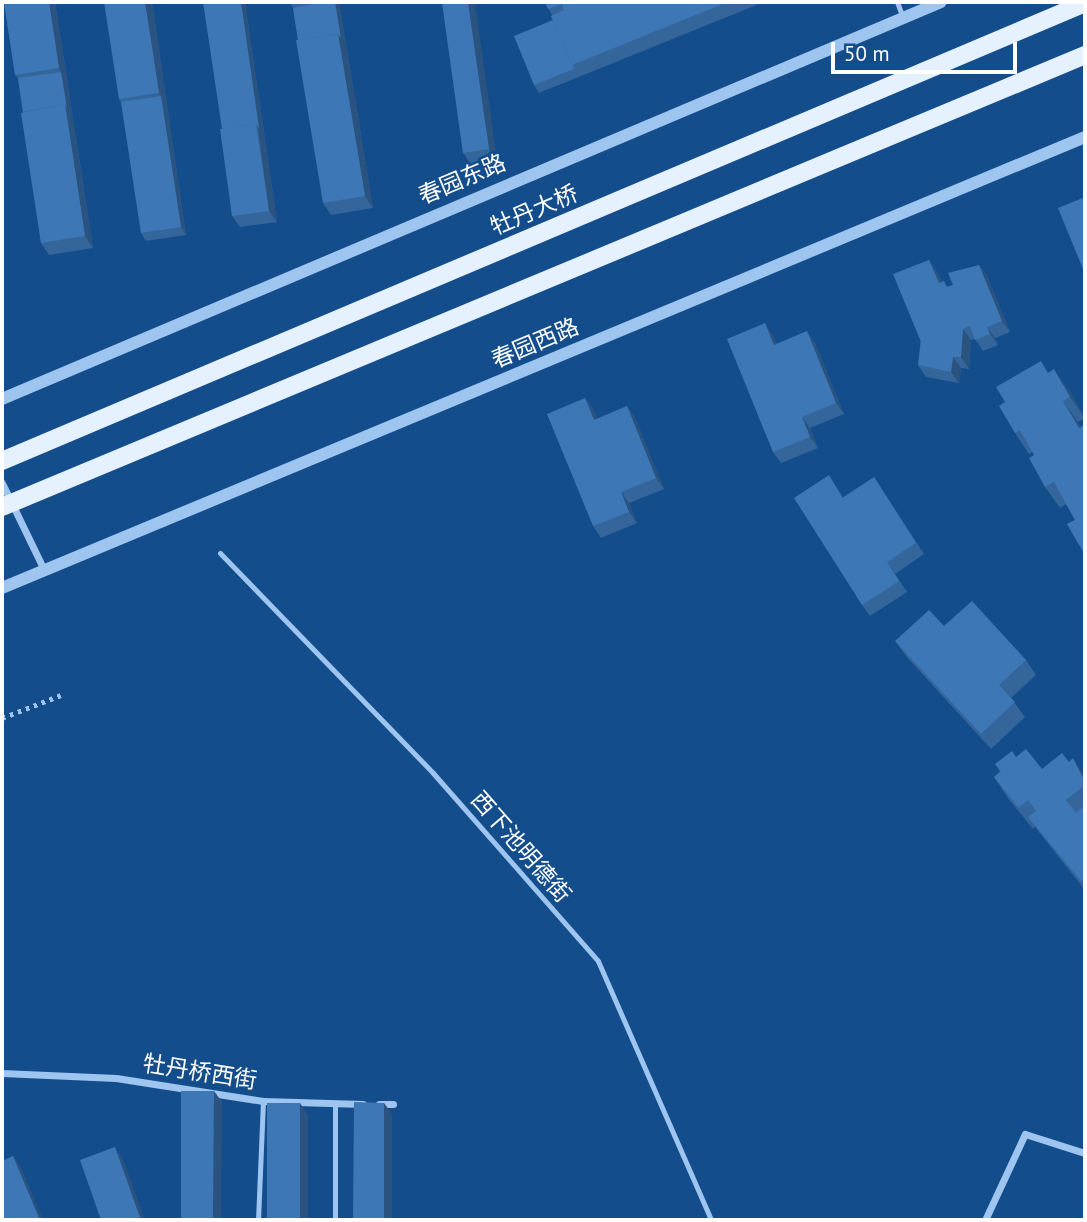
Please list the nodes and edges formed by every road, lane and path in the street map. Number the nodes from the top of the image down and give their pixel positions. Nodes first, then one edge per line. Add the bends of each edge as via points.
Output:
1 (897, 2) edge
2 (941, 2) edge
3 (1085, 3) edge
4 (903, 18) junction
5 (1085, 55) edge
6 (1085, 137) edge
7 (2, 398) edge
8 (2, 461) edge
9 (2, 483) edge
10 (2, 507) edge
11 (220, 553) dead end
12 (44, 570) junction
13 (2, 588) edge
14 (61, 695) dead end
15 (2, 719) edge
16 (2, 1073) edge
17 (263, 1101) junction
18 (335, 1104) junction
19 (393, 1104) dead end
20 (1085, 1153) edge
21 (258, 1220) edge
22 (335, 1220) edge
23 (711, 1220) edge
24 (985, 1220) edge

1 - 4 lane
2 - 4 street, 春园东路
3 - 8 main road, 牡丹大桥
4 - 7 street, 春园东路
5 - 10 main road, bridge
6 - 12 street, 春园西路
9 - 12 street
11 - 23 lane, 西下池明德街 via 433,774 598,961
12 - 13 street, 春园西路
14 - 15 path
16 - 17 street, 牡丹桥西街 via 116,1078
17 - 18 street, 牡丹桥西街
17 - 21 lane
18 - 19 street, 牡丹桥西街
18 - 22 lane
20 - 24 street via 1025,1134

